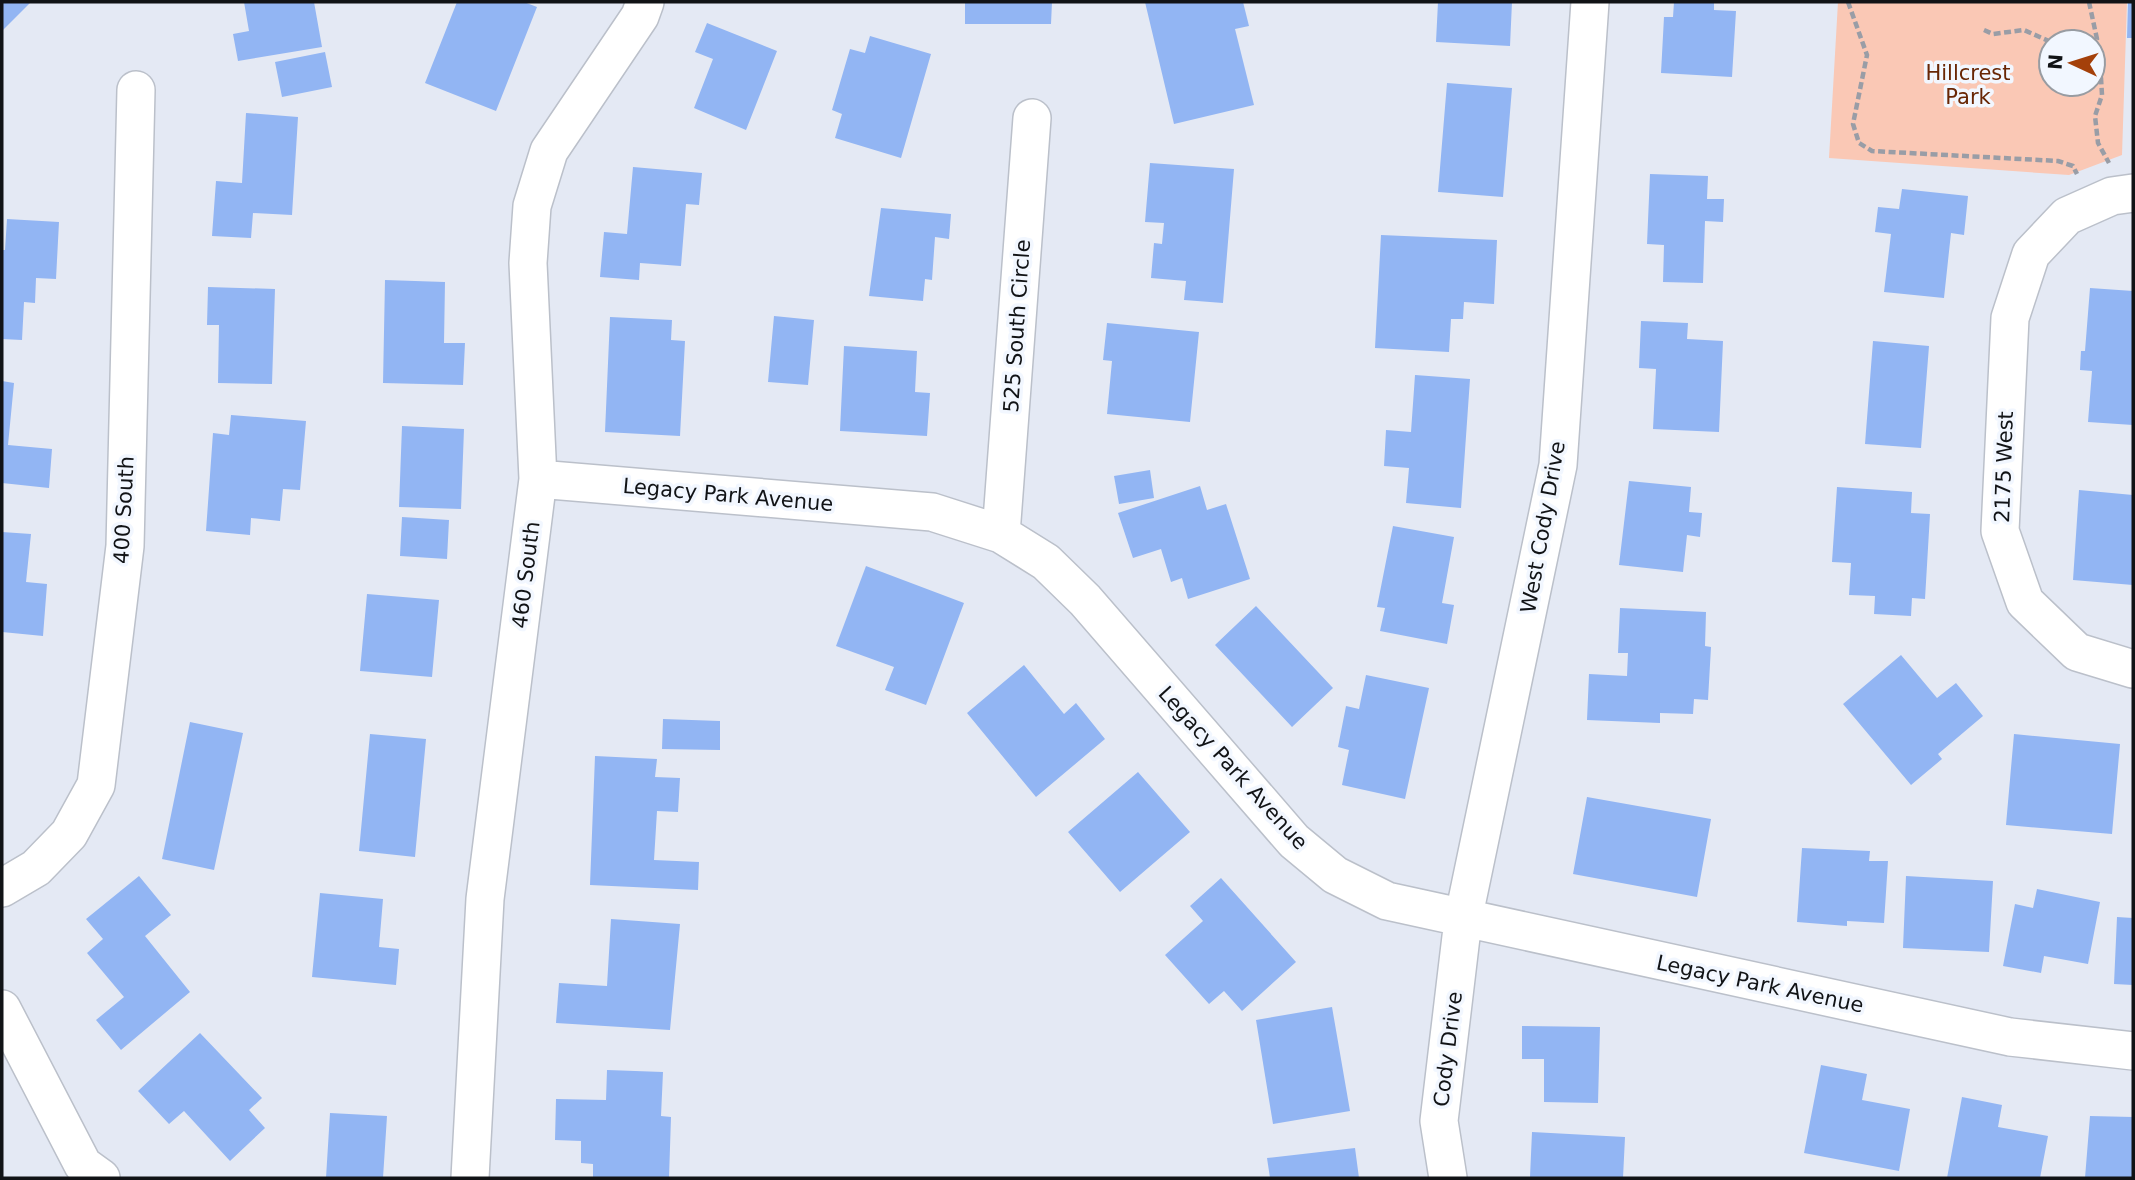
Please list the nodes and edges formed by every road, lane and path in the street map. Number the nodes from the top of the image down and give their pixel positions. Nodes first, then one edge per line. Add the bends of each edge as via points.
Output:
1 (645, 2) edge
2 (1590, 2) edge
3 (1848, 2) edge
4 (2089, 2) edge
5 (2095, 28) edge
6 (1984, 30) dead end
7 (2037, 36) edge
8 (136, 90) dead end
9 (2101, 98) edge
10 (1032, 118) dead end
11 (2079, 177) dead end
12 (2122, 180) edge
13 (538, 479) junction
14 (1001, 534) junction
15 (2133, 669) edge
16 (2, 888) edge
17 (1463, 920) junction
18 (2, 1009) edge
19 (2133, 1051) edge
20 (85, 1174) edge
21 (470, 1178) edge
22 (1447, 1178) edge

1 - 13 street, 460 South via 549,151 532,206 528,263
2 - 17 street, West Cody Drive via 1558,465
3 - 11 path via 1867,55 1853,124 1859,143 1872,151 2058,161 2073,166
4 - 5 path
6 - 7 path via 1993,34 2024,30
8 - 16 street, 400 South via 125,546 96,785 69,834 36,868
9 - 12 path via 2095,116 2098,144
10 - 14 street, 525 South Circle
12 - 15 street, 2175 West via 2112,196 2067,216 2031,254 2010,318 2000,531 2025,602 2077,652
13 - 14 street, Legacy Park Avenue via 932,512
13 - 21 street, 460 South via 485,899
14 - 17 street, Legacy Park Avenue via 1046,562 1085,600 1294,841 1335,875 1387,901
17 - 19 street, Legacy Park Avenue via 2010,1037
17 - 22 street, Cody Drive via 1439,1121
18 - 20 street

